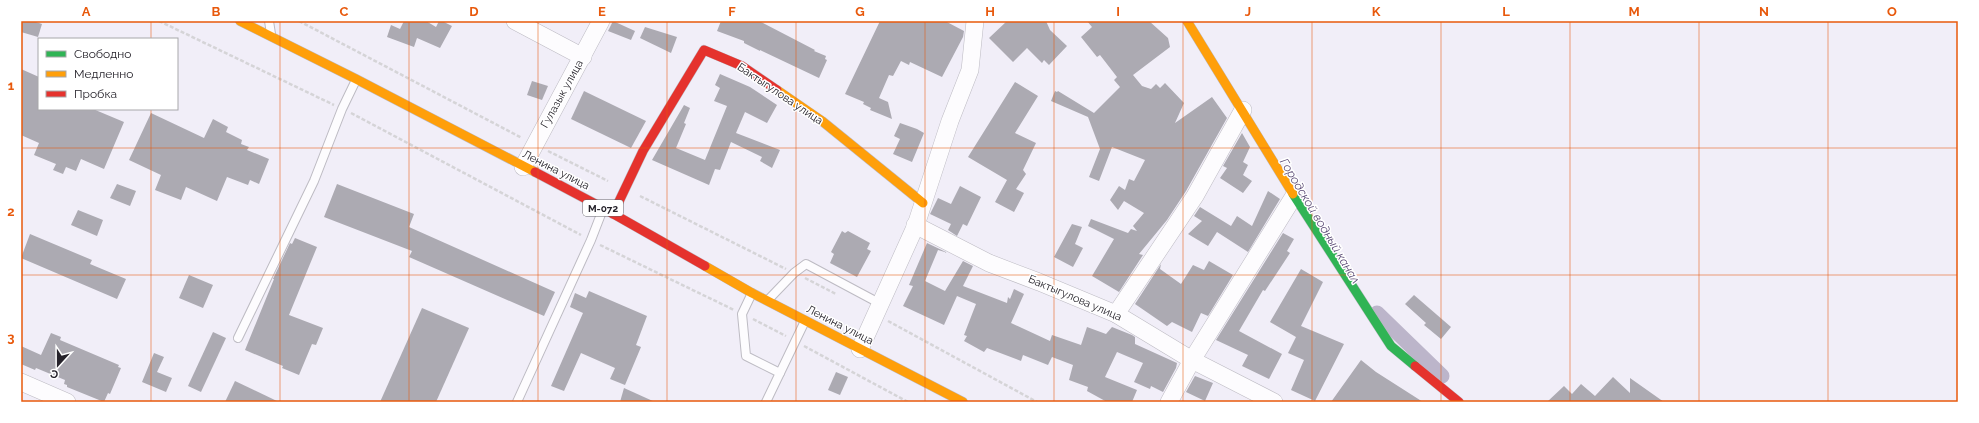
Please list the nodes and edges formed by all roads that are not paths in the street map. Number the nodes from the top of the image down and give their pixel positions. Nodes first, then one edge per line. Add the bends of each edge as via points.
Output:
1 (240, 21) edge
2 (269, 21) edge
3 (515, 21) edge
4 (601, 21) edge
5 (975, 21) edge
6 (1187, 21) edge
7 (271, 37) junction
8 (583, 57) junction
9 (356, 79) junction
10 (1243, 110) junction
11 (523, 167) junction
12 (1294, 196) junction
13 (923, 203) junction
14 (603, 208) junction
15 (613, 214) junction
16 (915, 225) junction
17 (752, 293) junction
18 (767, 301) junction
19 (876, 308) junction
20 (1116, 314) junction
21 (806, 321) junction
22 (238, 338) dead end
23 (860, 349) junction
24 (1192, 360) junction
25 (780, 373) junction
26 (21, 382) edge
27 (67, 402) edge
28 (517, 402) edge
29 (766, 402) edge
30 (963, 402) edge
31 (1169, 402) edge
32 (1274, 402) edge
33 (1460, 402) edge

1 - 7 street, Ленина улица / М-072
2 - 7 lane
3 - 8 street
4 - 8 street, Гулазык улица
5 - 13 street via 970,70
6 - 10 street
7 - 9 street, Ленина улица / М-072
8 - 11 street, Гулазык улица
9 - 11 street, Ленина улица / М-072
9 - 22 lane via 314,181
10 - 12 street
10 - 20 street via 1195,196
11 - 14 street, Ленина улица / М-072
12 - 24 street
12 - 33 street via 1391,346
13 - 15 street, Бактыгулова улица via 822,121 742,66 704,50 643,150
13 - 16 street
14 - 15 street, Ленина улица / М-072
14 - 28 lane
15 - 17 street, Ленина улица / М-072
16 - 19 street
16 - 20 street, Бактыгулова улица via 989,263
17 - 18 street, Ленина улица / М-072
17 - 25 lane via 742,314 746,356
18 - 19 lane via 794,272 806,264
18 - 21 street, Ленина улица / М-072
19 - 23 street
20 - 24 street, Бактыгулова улица
21 - 23 street, Ленина улица / М-072
21 - 25 lane
23 - 30 street, Ленина улица / М-072
24 - 31 street
24 - 32 street, Бактыгулова улица
25 - 29 lane
26 - 27 street

